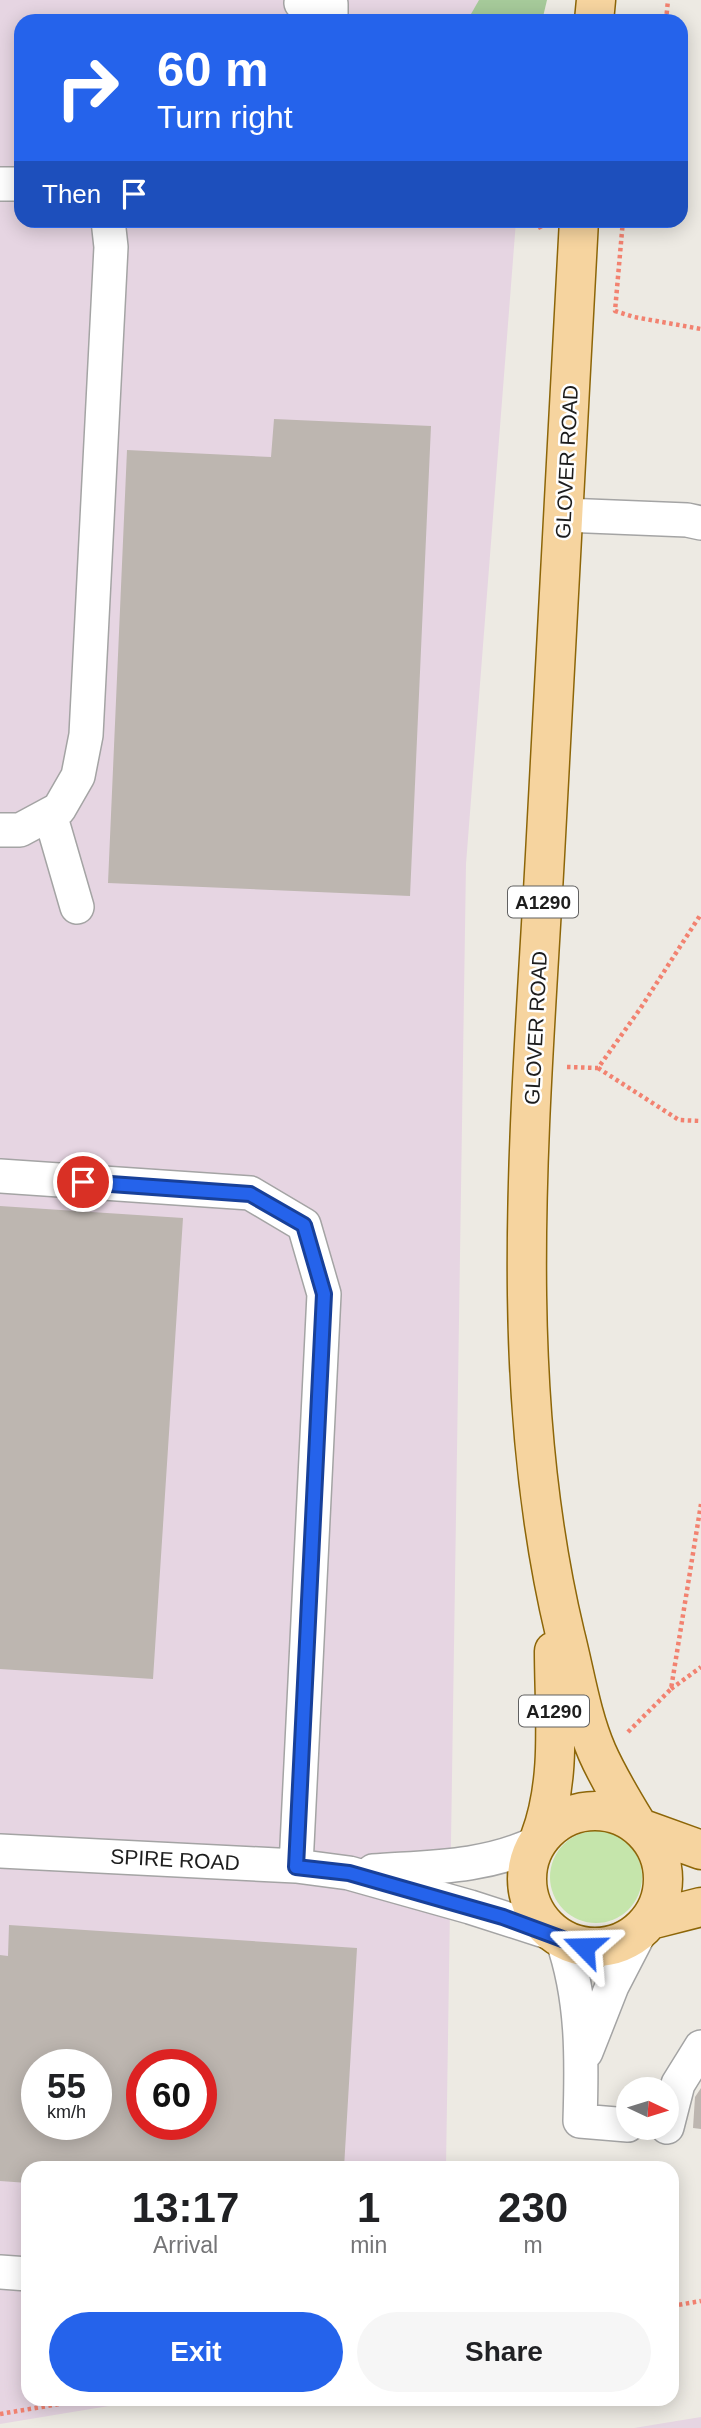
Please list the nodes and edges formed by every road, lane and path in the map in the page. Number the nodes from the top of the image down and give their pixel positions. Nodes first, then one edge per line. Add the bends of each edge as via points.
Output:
1 (302, 0) edge
2 (331, 14) edge
3 (109, 228) edge
4 (579, 228) edge
5 (622, 228) edge
6 (701, 329) edge
7 (564, 515) junction
8 (701, 523) edge
9 (50, 814) junction
10 (0, 830) edge
11 (77, 907) dead end
12 (701, 914) edge
13 (533, 1065) junction
14 (598, 1068) junction
15 (701, 1121) edge
16 (0, 1176) edge
17 (701, 1508) edge
18 (553, 1583) junction
19 (701, 1667) edge
20 (671, 1689) junction
21 (624, 1736) dead end
22 (639, 1826) junction
23 (538, 1840) junction
24 (701, 1850) edge
25 (0, 1852) edge
26 (296, 1867) junction
27 (349, 1873) junction
28 (701, 1908) edge
29 (645, 1925) junction
30 (558, 1937) junction
31 (701, 2047) edge
32 (582, 2061) junction
33 (679, 2082) edge
34 (616, 2124) edge
35 (0, 2272) edge
36 (21, 2274) edge
37 (701, 2301) edge
38 (679, 2305) edge
39 (47, 2406) edge
40 (0, 2414) edge

1 - 2 street via 331,4
3 - 9 street via 86,735 78,776 59,809
4 - 7 main road, GLOVER ROAD / A1290
5 - 6 path via 615,311
7 - 8 street
7 - 13 main road, GLOVER ROAD / A1290
9 - 10 street via 20,830
9 - 11 street
12 - 14 path
13 - 14 path
13 - 18 main road, GLOVER ROAD / A1290 via 529,1387
14 - 15 path via 679,1120
16 - 26 street via 250,1194 304,1225 324,1294
17 - 20 path
18 - 22 main road, GLOVER ROAD / A1290 via 596,1748
18 - 23 main road, GLOVER ROAD / A1290 via 554,1759 549,1805
19 - 20 path
20 - 21 path
22 - 23 main road via 606,1811 586,1811 552,1824
22 - 24 main road
22 - 29 main road via 655,1846 663,1882 659,1903
23 - 27 street, SPIRE ROAD via 499,1857
23 - 30 main road via 528,1864 526,1886 540,1921
25 - 26 street, SPIRE ROAD
26 - 27 street, SPIRE ROAD
27 - 30 street, SPIRE ROAD
28 - 29 main road
29 - 30 main road via 624,1941 606,1947 584,1947
29 - 32 street via 612,1986
30 - 32 street via 575,1983
31 - 33 street
32 - 34 street via 580,2122
35 - 36 street
37 - 38 path
39 - 40 path

